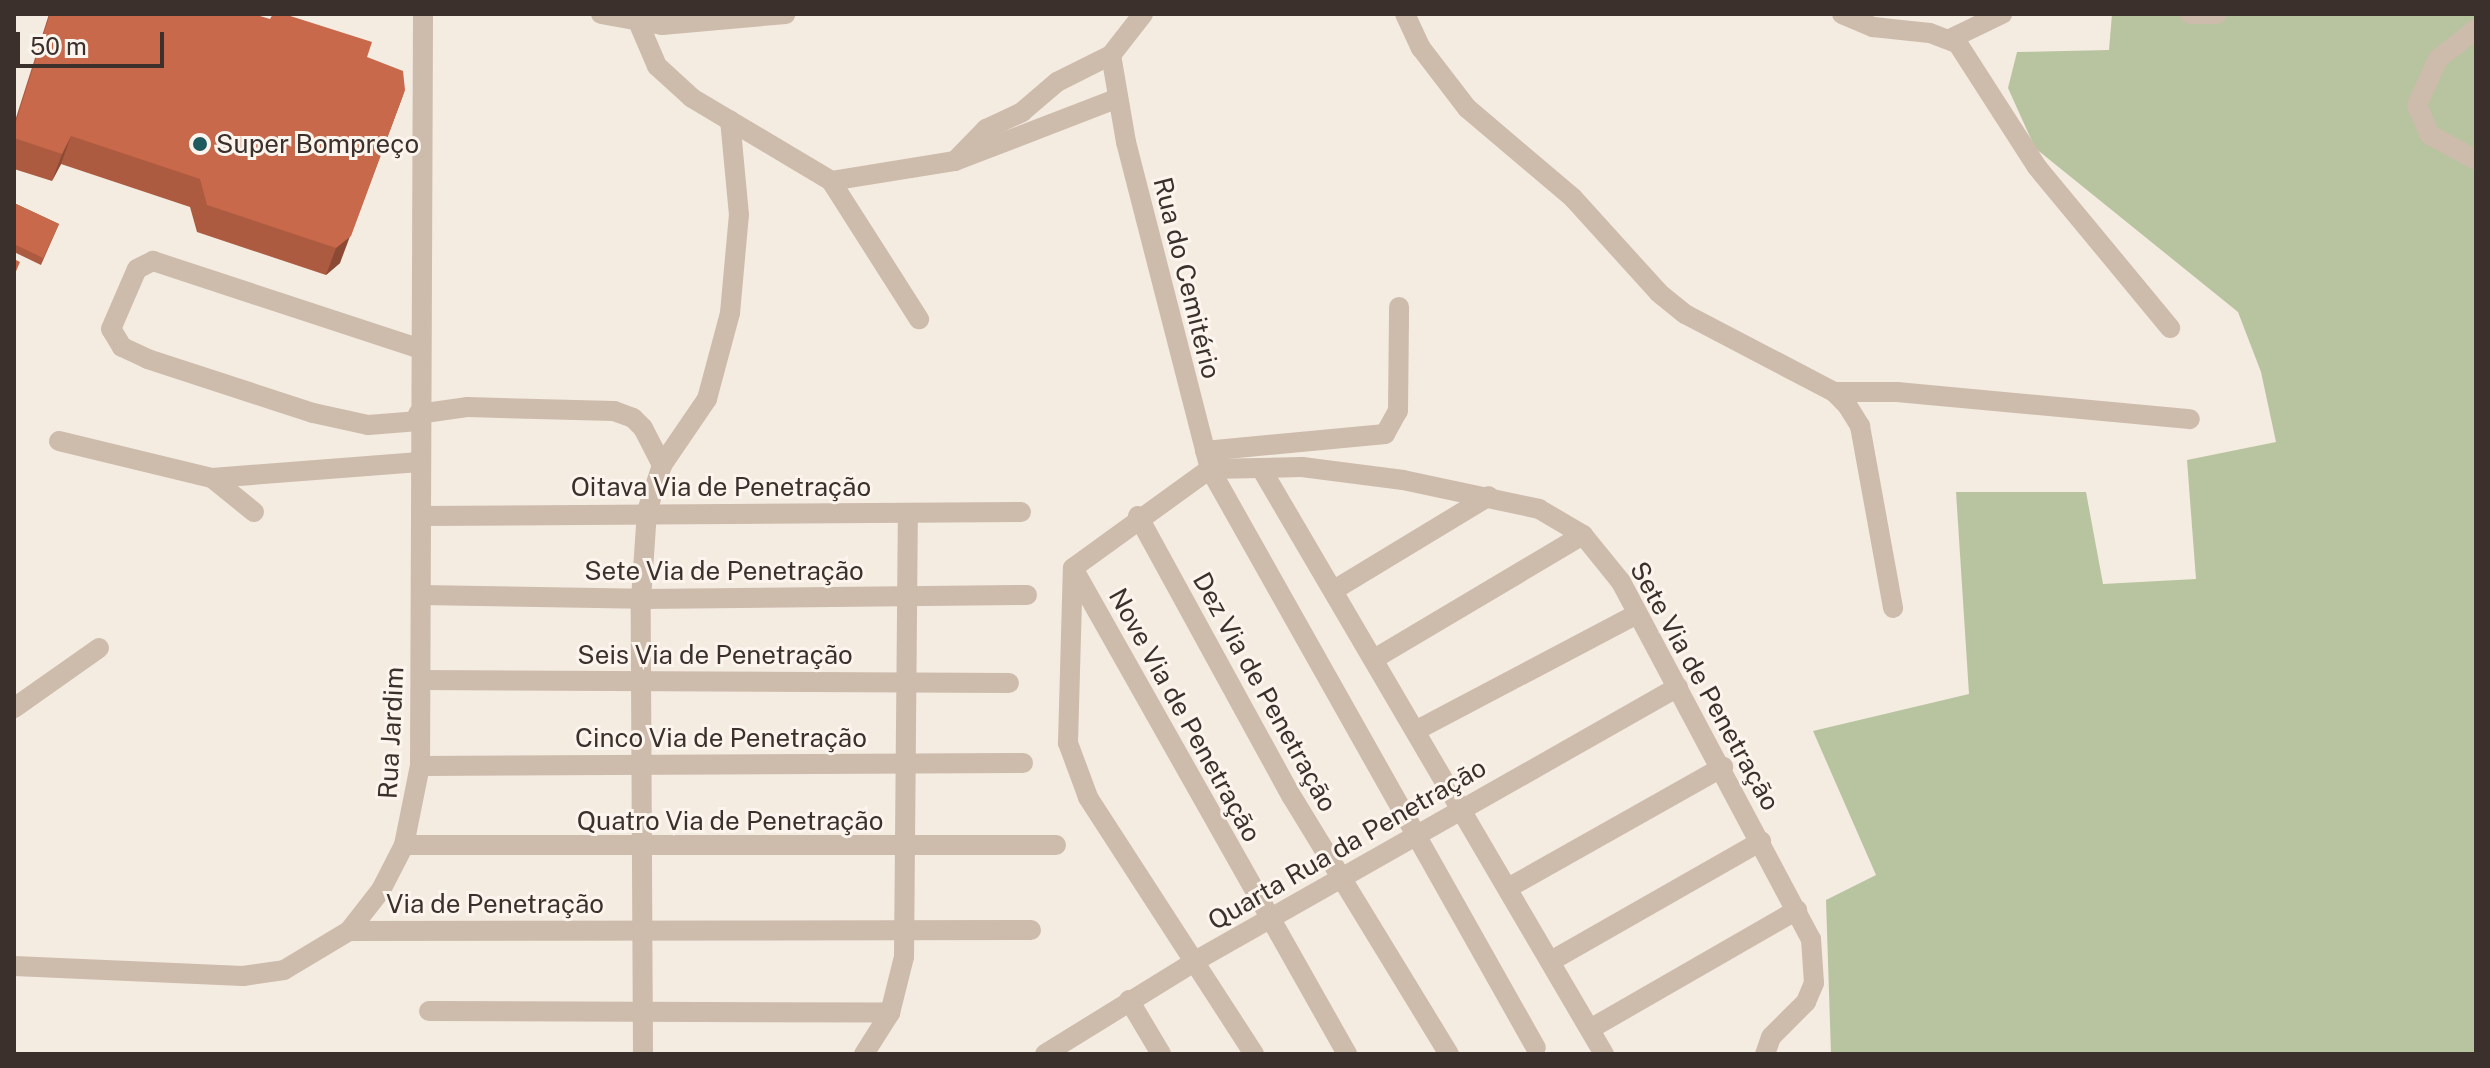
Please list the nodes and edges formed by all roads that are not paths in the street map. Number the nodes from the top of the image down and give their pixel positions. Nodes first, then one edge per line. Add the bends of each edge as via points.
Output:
1 (423, 14) edge
2 (601, 14) edge
3 (786, 14) edge
4 (1143, 14) edge
5 (1405, 14) edge
6 (1842, 14) edge
7 (2002, 14) edge
8 (2190, 14) edge
9 (2217, 14) edge
10 (766, 16) edge
11 (639, 24) junction
12 (2476, 29) edge
13 (1950, 39) junction
14 (1111, 55) junction
15 (1116, 99) junction
16 (730, 120) junction
17 (2476, 160) edge
18 (955, 161) junction
19 (831, 181) junction
20 (1399, 307) dead end
21 (919, 319) dead end
22 (2170, 328) dead end
23 (420, 349) junction
24 (1834, 392) junction
25 (418, 418) junction
26 (2190, 419) dead end
27 (59, 441) dead end
28 (1208, 460) junction
29 (419, 462) junction
30 (662, 465) junction
31 (1262, 470) junction
32 (212, 478) junction
33 (1489, 496) junction
34 (647, 511) junction
35 (254, 512) dead end
36 (1021, 512) dead end
37 (908, 514) junction
38 (421, 516) junction
39 (1138, 516) junction
40 (1583, 535) junction
41 (1073, 568) junction
42 (1334, 590) junction
43 (421, 595) junction
44 (1027, 595) dead end
45 (908, 596) junction
46 (641, 599) junction
47 (1893, 608) dead end
48 (1637, 614) junction
49 (99, 648) dead end
50 (1374, 659) junction
51 (421, 680) junction
52 (641, 681) junction
53 (909, 681) junction
54 (1009, 683) dead end
55 (1678, 687) junction
56 (14, 708) edge
57 (1417, 730) junction
58 (908, 762) junction
59 (1023, 763) dead end
60 (640, 764) junction
61 (420, 766) junction
62 (1723, 767) junction
63 (1463, 807) junction
64 (1415, 838) junction
65 (1761, 841) junction
66 (404, 845) junction
67 (1056, 845) dead end
68 (643, 847) junction
69 (907, 848) junction
70 (1340, 878) junction
71 (1508, 888) junction
72 (1797, 910) junction
73 (1270, 920) junction
74 (643, 930) junction
75 (906, 930) junction
76 (1031, 930) dead end
77 (349, 931) junction
78 (1197, 960) junction
79 (1551, 961) junction
80 (14, 966) edge
81 (1129, 1000) junction
82 (429, 1011) dead end
83 (643, 1012) junction
84 (890, 1013) junction
85 (1590, 1029) junction
86 (1536, 1048) dead end
87 (1057, 1051) edge
88 (643, 1054) edge
89 (864, 1054) edge
90 (1161, 1054) edge
91 (1254, 1054) edge
92 (1347, 1054) edge
93 (1449, 1054) edge
94 (1604, 1054) edge
95 (1765, 1054) edge

1 - 23 street, Rua Jardim
2 - 11 street
3 - 10 street
4 - 14 street
5 - 24 street via 1421,48 1467,108 1573,198 1659,293 1685,314
6 - 13 street via 1873,27
7 - 13 street
8 - 9 street
10 - 11 street
11 - 16 street via 646,47 669,79
12 - 17 street via 2438,59 2417,105 2430,135
13 - 22 street via 2037,167
14 - 15 street, Rua do Cemitério
14 - 18 street via 1057,82 1022,112 976,135
15 - 18 street
15 - 28 street, Rua do Cemitério
16 - 19 street
16 - 30 street, Via de Penetração via 739,215 730,313 707,399
18 - 19 street
19 - 21 street
20 - 28 street via 1398,411 1385,434
23 - 25 street, Rua Jardim
23 - 25 street via 153,261 137,269 111,329 122,347 148,359 313,413 368,425
24 - 26 street via 1897,392
24 - 47 street via 1860,426
25 - 29 street, Rua Jardim
25 - 30 street via 467,407 614,411 643,428
27 - 32 street
28 - 31 street, Sete Via de Penetração
28 - 39 street
28 - 64 street, Rua do Cemitério
29 - 32 street
29 - 38 street, Rua Jardim
30 - 34 street, Via de Penetração
31 - 33 street, Sete Via de Penetração via 1344,470
31 - 42 street
32 - 35 street
33 - 40 street, Sete Via de Penetração via 1539,509
33 - 42 street
34 - 37 street, Oitava Via de Penetração
34 - 38 street, Oitava Via de Penetração
34 - 46 street, Via de Penetração
36 - 37 street, Oitava Via de Penetração
37 - 45 street
38 - 43 street, Rua Jardim
39 - 41 street
39 - 70 street, Dez Via de Penetração
40 - 48 street, Sete Via de Penetração via 1621,582
40 - 50 street
41 - 73 street, Nove Via de Penetração
41 - 78 street via 1070,758 1103,820
42 - 50 street
43 - 46 street, Sete Via de Penetração
43 - 51 street, Rua Jardim
44 - 45 street, Sete Via de Penetração
45 - 46 street, Sete Via de Penetração
45 - 53 street
46 - 52 street, Via de Penetração
48 - 55 street, Sete Via de Penetração
48 - 57 street
49 - 56 street
50 - 57 street
51 - 52 street, Seis Via de Penetração
51 - 61 street, Rua Jardim
52 - 53 street, Seis Via de Penetração
52 - 60 street, Via de Penetração
53 - 54 street, Seis Via de Penetração
53 - 58 street
55 - 62 street, Sete Via de Penetração
55 - 63 street, Quarta Rua da Penetração
57 - 63 street
58 - 59 street, Cinco Via de Penetração
58 - 60 street, Cinco Via de Penetração
58 - 69 street
60 - 61 street, Cinco Via de Penetração
60 - 68 street, Via de Penetração
61 - 66 street, Rua Jardim
62 - 65 street, Sete Via de Penetração
62 - 71 street
63 - 64 street, Quarta Rua da Penetração
63 - 71 street
64 - 70 street, Quarta Rua da Penetração
64 - 86 street, Rua do Cemitério
65 - 72 street, Sete Via de Penetração
65 - 79 street
66 - 68 street, Quatro Via de Penetração
66 - 77 street, Rua Jardim via 381,890
67 - 69 street, Quatro Via de Penetração
68 - 69 street, Quatro Via de Penetração
68 - 74 street, Via de Penetração
69 - 75 street
70 - 73 street, Quarta Rua da Penetração
70 - 93 street, Dez Via de Penetração
71 - 79 street
72 - 85 street
72 - 95 street, Sete Via de Penetração via 1811,939 1814,983 1806,1002 1771,1037
73 - 78 street, Quarta Rua da Penetração
73 - 92 street, Nove Via de Penetração
74 - 75 street, Via de Penetração
74 - 77 street, Via de Penetração
74 - 83 street, Via de Penetração
75 - 76 street, Via de Penetração
75 - 84 street via 900,986
77 - 80 street, Rua Jardim via 309,958 268,974
78 - 81 street, Quarta Rua da Penetração
78 - 91 street
79 - 85 street
81 - 87 street, Quarta Rua da Penetração
81 - 90 street
82 - 83 street
83 - 84 street
83 - 88 street, Via de Penetração
84 - 89 street
85 - 94 street

